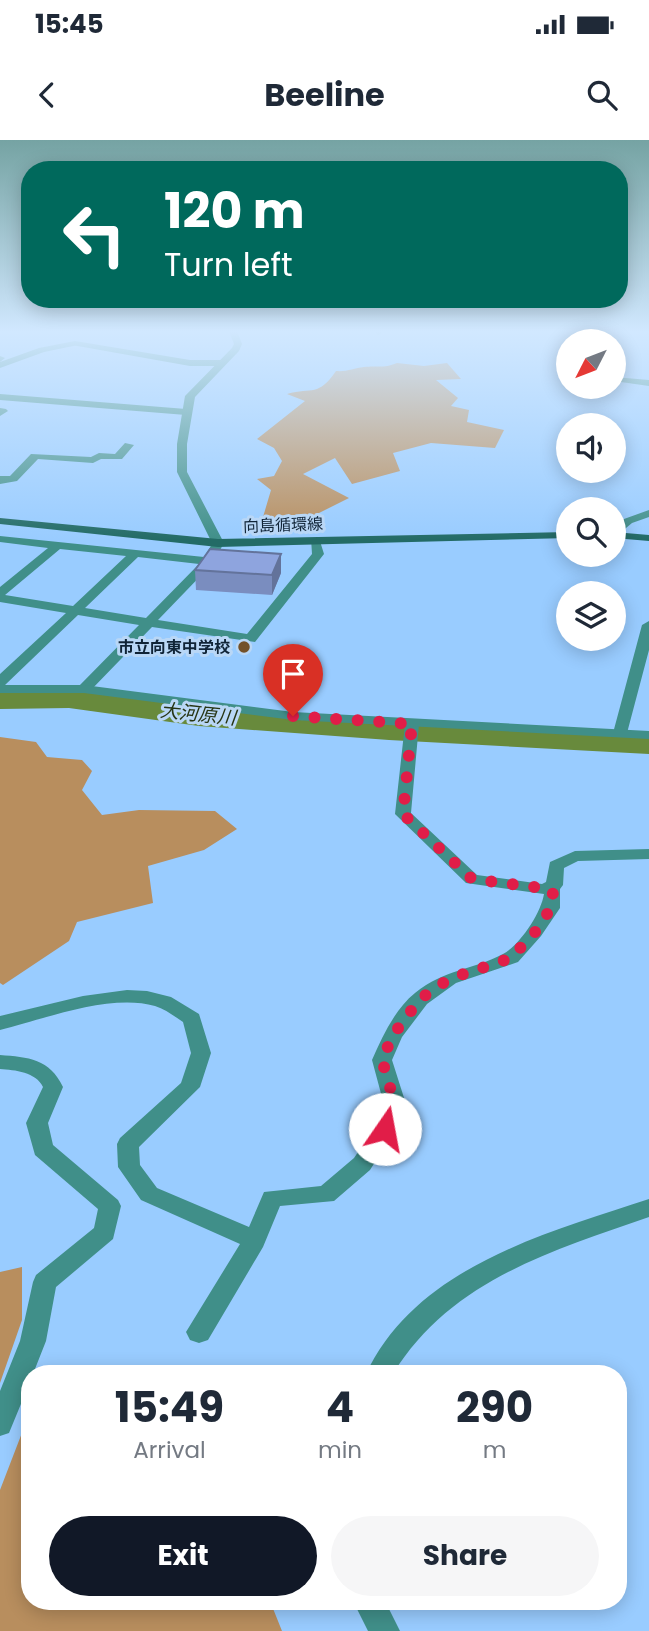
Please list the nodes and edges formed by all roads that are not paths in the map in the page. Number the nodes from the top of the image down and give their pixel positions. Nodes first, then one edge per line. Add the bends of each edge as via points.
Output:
1 (44, 401) edge
2 (189, 401) edge
3 (186, 412) junction
4 (129, 445) dead end
5 (0, 481) edge
6 (649, 513) edge
7 (0, 522) edge
8 (626, 523) edge
9 (556, 535) edge
10 (626, 536) edge
11 (649, 538) edge
12 (0, 539) edge
13 (315, 540) junction
14 (218, 543) junction
15 (58, 545) junction
16 (136, 553) junction
17 (208, 561) junction
18 (0, 596) edge
19 (75, 610) junction
20 (149, 621) junction
21 (649, 625) edge
22 (0, 682) edge
23 (0, 688) edge
24 (84, 690) junction
25 (412, 724) junction
26 (620, 733) junction
27 (649, 735) edge
28 (649, 854) edge
29 (549, 889) junction
30 (0, 1023) edge
31 (0, 1062) edge
32 (649, 1208) edge
33 (255, 1240) junction
34 (199, 1332) dead end
35 (23, 1365) edge
36 (383, 1365) edge
37 (21, 1371) edge
38 (0, 1424) edge
39 (373, 1610) edge
40 (385, 1631) edge

1 - 3 street
2 - 3 street
3 - 14 street via 183,472
4 - 5 street via 118,457 93,460 35,456 13,479
6 - 8 street
7 - 14 main road, 向島循環線
9 - 13 main road, 向島循環線
10 - 11 main road
12 - 15 street
13 - 14 main road, 向島循環線
13 - 20 street via 318,554 250,639
14 - 17 street
15 - 16 street
15 - 18 street
16 - 17 street
16 - 19 street
17 - 20 street
18 - 19 street
19 - 20 street
19 - 22 street
20 - 24 street
21 - 26 street
23 - 24 street
24 - 25 street via 293,716
25 - 26 street
25 - 29 street via 403,814 472,879
26 - 27 street
28 - 29 street via 575,856 556,866 554,885
29 - 33 street via 553,892 551,908 511,958 449,979 420,999 393,1035 382,1060 394,1101 385,1129 362,1164 326,1195 272,1198
30 - 33 street via 130,997 163,1001 192,1019 201,1053 190,1087 128,1144 129,1167 149,1194
31 - 35 street via 24,1064 48,1076 53,1087 37,1124 43,1149 110,1206 105,1232 44,1282
32 - 36 street via 535,1247 493,1267 432,1306
33 - 34 street
37 - 38 street
39 - 40 street

